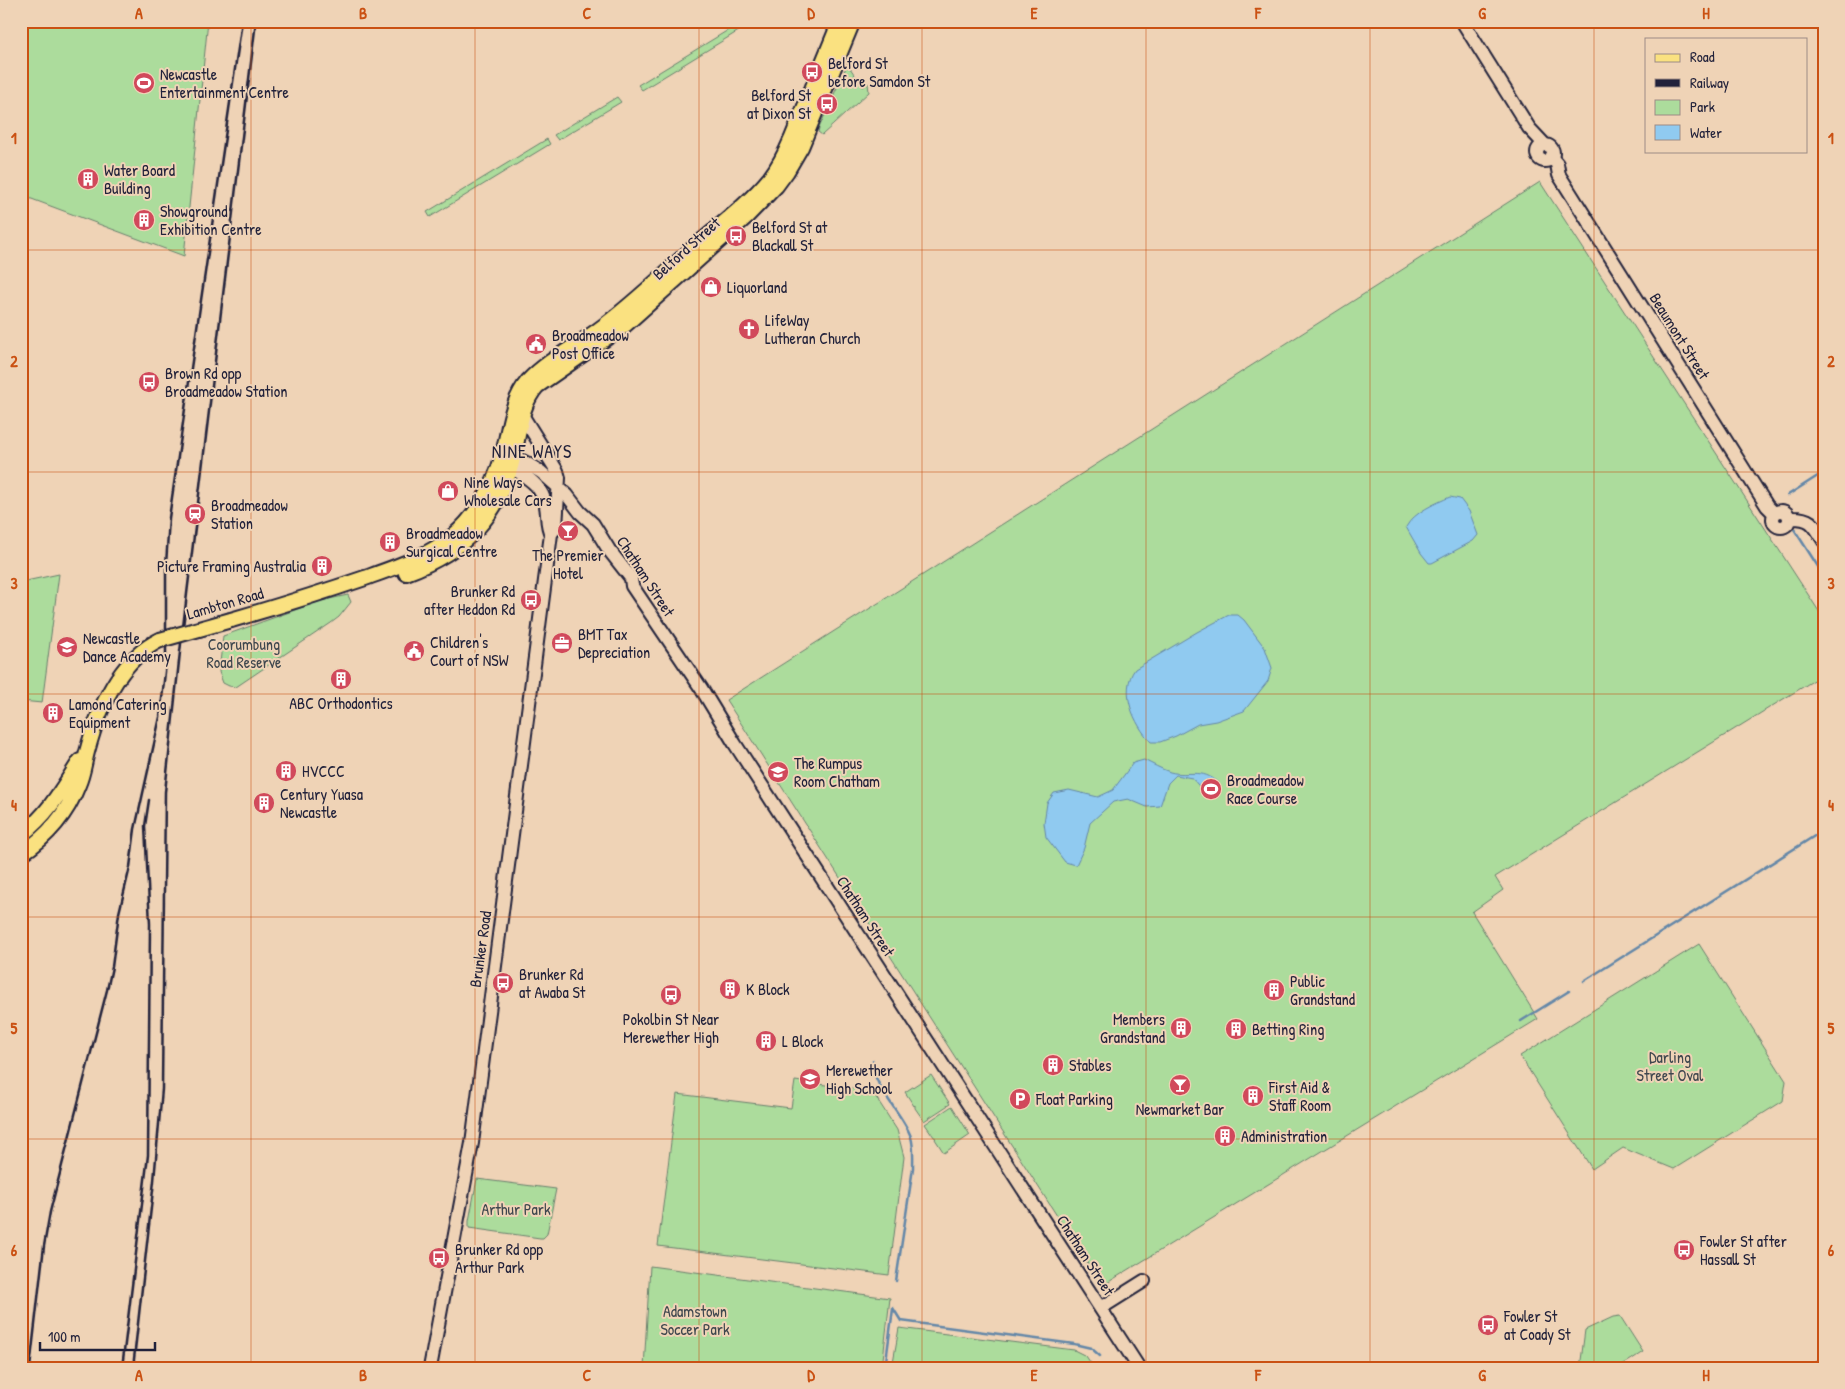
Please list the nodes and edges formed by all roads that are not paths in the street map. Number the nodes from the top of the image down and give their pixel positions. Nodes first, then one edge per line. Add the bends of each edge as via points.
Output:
1 (840, 21) edge
2 (853, 21) edge
3 (1462, 21) edge
4 (522, 415) junction
5 (509, 461) junction
6 (558, 488) junction
7 (550, 534) junction
8 (1824, 541) edge
9 (88, 750) junction
10 (21, 835) edge
11 (21, 854) edge
12 (1144, 1281) dead end
13 (1101, 1308) junction
14 (430, 1368) edge
15 (1139, 1368) edge

1 - 5 main road, Belford Street via 792,138 770,178 625,310 529,380 515,403
2 - 4 main road, Belford Street via 801,147 776,186 637,314 537,386 530,394
3 - 8 street, Beaumont Street via 1553,171 1559,174 1775,514 1773,521 1778,527 1786,526 1790,518 1809,520
4 - 5 main road, Belford Street
4 - 6 street via 555,467
5 - 6 street, Chatham Street via 540,472
5 - 7 street, Brunker Road via 540,490
5 - 9 main road, Lambton Road, bridge via 478,508 452,537 415,559 315,596 160,640 140,654 120,675 110,692
6 - 7 street, Brunker Road via 556,527
6 - 13 street, Chatham Street via 593,524 631,578 632,586
7 - 14 street, Brunker Road via 472,1143
9 - 10 main road, Lambton Road via 49,808
9 - 11 main road, Lambton Road via 78,785 66,808 46,835
12 - 13 street
13 - 15 street, Chatham Street

